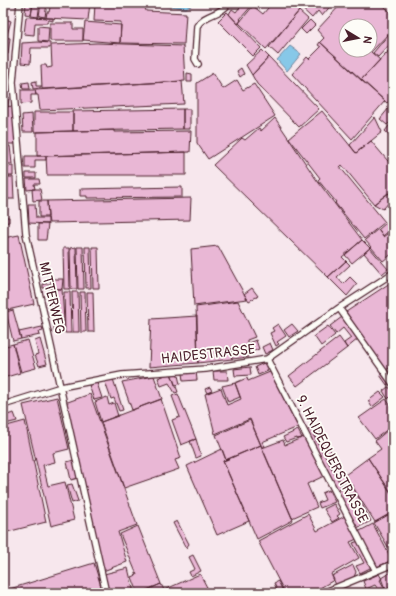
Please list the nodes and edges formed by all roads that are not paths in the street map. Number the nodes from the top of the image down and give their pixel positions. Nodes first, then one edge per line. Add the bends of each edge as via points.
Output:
1 (20, 3) edge
2 (229, 3) edge
3 (198, 64) dead end
4 (393, 273) edge
5 (339, 308) junction
6 (267, 359) junction
7 (393, 384) edge
8 (61, 387) junction
9 (3, 405) edge
10 (393, 564) edge
11 (376, 570) junction
12 (106, 593) edge
13 (323, 593) edge

1 - 8 street, MITTERWEG via 13,82 26,234
2 - 3 street via 223,10 206,16 197,26 195,59
4 - 5 street, HAIDESTRASSE
5 - 6 street, HAIDESTRASSE
5 - 7 street
6 - 8 street, HAIDESTRASSE via 206,368 122,375
6 - 11 street, 9. HAIDEQUERSTRASSE
8 - 9 street, HAIDESTRASSE
8 - 12 street, MITTERWEG
10 - 11 street
11 - 13 street

